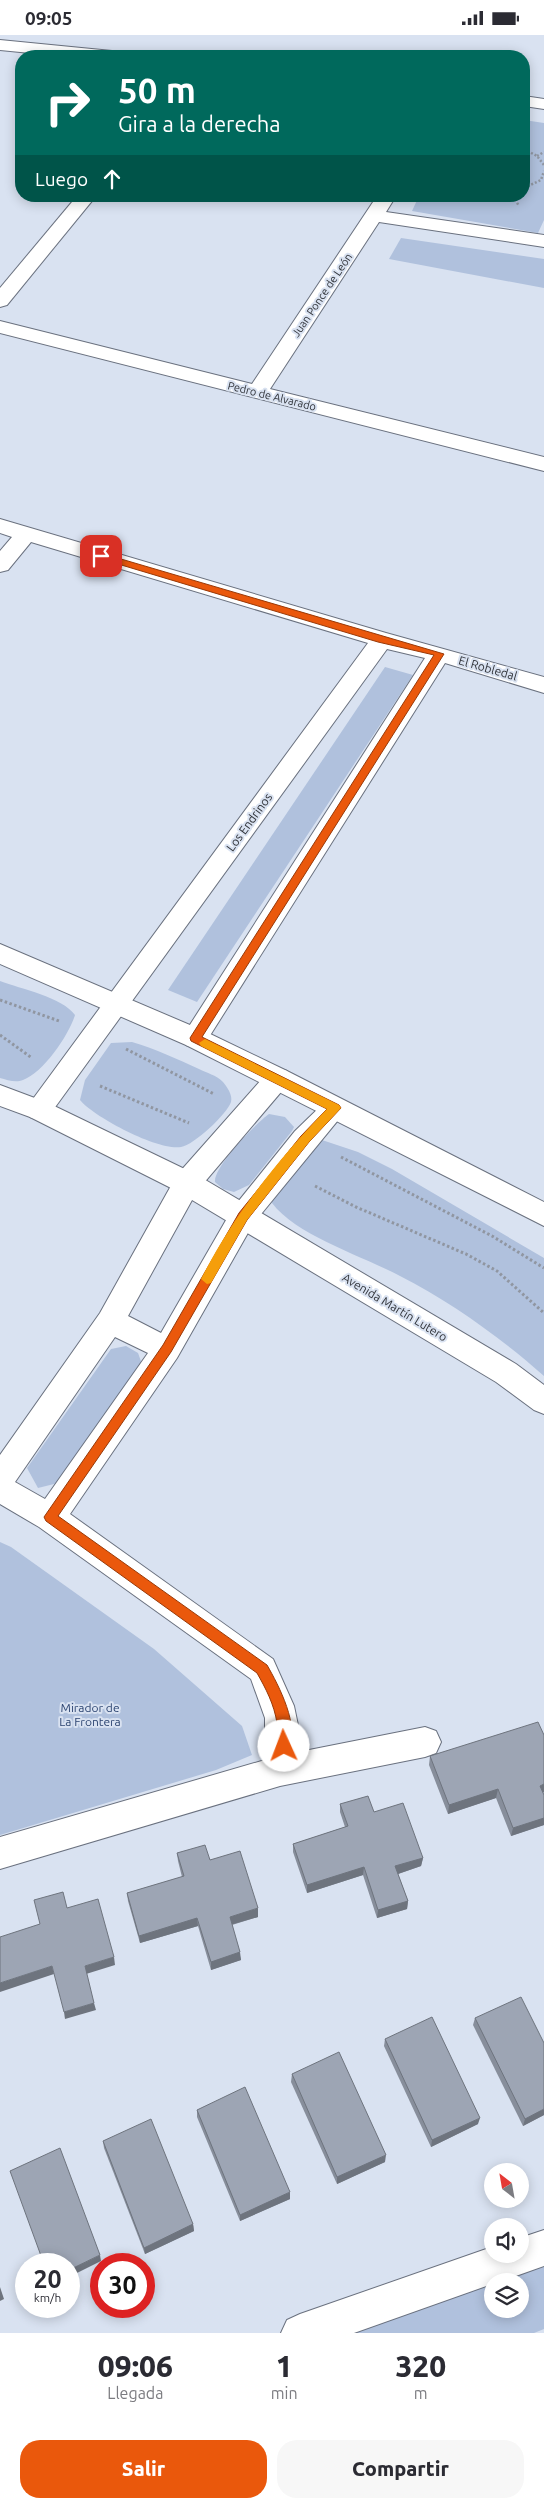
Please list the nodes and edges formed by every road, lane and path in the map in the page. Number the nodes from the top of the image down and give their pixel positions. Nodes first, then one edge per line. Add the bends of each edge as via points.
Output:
1 (0, 45) edge
2 (51, 50) edge
3 (530, 102) edge
4 (544, 104) edge
5 (530, 152) edge
6 (544, 152) edge
7 (537, 156) junction
8 (544, 165) edge
9 (544, 171) edge
10 (530, 185) edge
11 (82, 202) edge
12 (383, 202) edge
13 (374, 216) junction
14 (544, 241) edge
15 (0, 301) edge
16 (0, 327) edge
17 (257, 393) junction
18 (544, 443) edge
19 (540, 463) edge
20 (0, 526) edge
21 (26, 534) junction
22 (0, 565) edge
23 (382, 639) junction
24 (439, 654) junction
25 (544, 685) edge
26 (0, 953) edge
27 (117, 1005) junction
28 (195, 1038) junction
29 (278, 1078) junction
30 (0, 1095) edge
31 (335, 1108) junction
32 (39, 1110) junction
33 (186, 1183) junction
34 (544, 1215) edge
35 (243, 1216) junction
36 (110, 1321) junction
37 (167, 1349) junction
38 (544, 1401) edge
39 (0, 1480) edge
40 (0, 1489) edge
41 (50, 1517) junction
42 (424, 1743) dead end
43 (280, 1771) junction
44 (0, 1853) edge
45 (544, 2248) edge
46 (300, 2333) edge

1 - 2 street
3 - 4 street
5 - 7 path
6 - 7 path
7 - 8 path
9 - 10 path via 541,179
11 - 15 street
12 - 13 street, Juan Ponce de León
13 - 14 street
13 - 17 street, Juan Ponce de León
16 - 17 street, Pedro de Alvarado
17 - 19 street, Pedro de Alvarado
18 - 19 street
20 - 21 street, El Robledal
21 - 22 street
21 - 23 street, El Robledal
23 - 24 street, El Robledal
23 - 27 street, Los Endrinos
24 - 25 street, El Robledal
24 - 28 street
26 - 27 street
27 - 28 street
27 - 32 street
28 - 29 street
29 - 31 street
29 - 33 street
30 - 32 street, Avenida Martín Lutero
31 - 34 street
31 - 35 street via 305,1139
32 - 33 street, Avenida Martín Lutero
33 - 35 street, Avenida Martín Lutero
33 - 36 street
35 - 37 street
35 - 38 street, Avenida Martín Lutero via 506,1373
36 - 37 street
36 - 39 street
37 - 41 street
40 - 41 street
41 - 43 street via 262,1669 276,1695 283,1722
42 - 43 street
43 - 44 street
45 - 46 street

